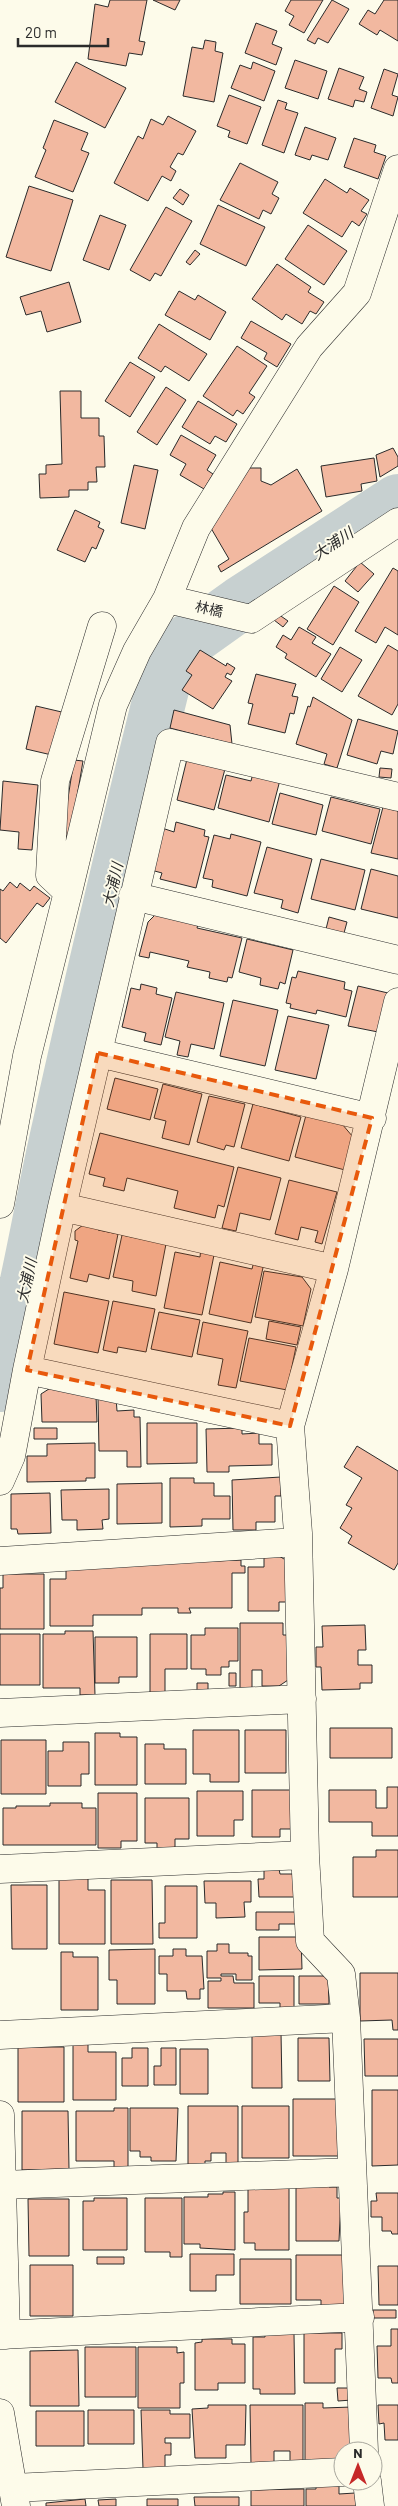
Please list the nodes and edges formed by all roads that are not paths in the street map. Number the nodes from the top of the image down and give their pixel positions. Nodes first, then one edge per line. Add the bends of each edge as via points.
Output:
1 (398, 169) edge
2 (398, 522) edge
3 (167, 599) junction
4 (102, 626) dead end
5 (398, 797) edge
6 (68, 892) junction
7 (133, 896) junction
8 (398, 960) edge
9 (398, 1002) edge
10 (98, 1053) junction
11 (372, 1118) junction
12 (0, 1204) edge
13 (62, 1207) junction
14 (334, 1269) junction
15 (27, 1370) junction
16 (290, 1426) junction
17 (0, 1481) edge
18 (297, 1542) junction
19 (0, 1560) edge
20 (302, 1699) junction
21 (0, 1713) edge
22 (305, 1855) junction
23 (0, 1869) edge
24 (346, 2018) junction
25 (0, 2035) edge
26 (0, 2115) edge
27 (352, 2172) junction
28 (2, 2185) junction
29 (360, 2317) junction
30 (3, 2335) edge
31 (0, 2413) edge
32 (364, 2441) edge
33 (333, 2472) edge
34 (10, 2488) edge
35 (368, 2491) edge
36 (370, 2506) edge

1 - 3 main road via 357,293 309,347 196,528
2 - 3 main road, 林橋 via 250,619
3 - 6 main road via 137,650 113,705
4 - 6 main road via 55,781 50,874
5 - 7 main road via 170,743
6 - 12 main road via 28,1056
7 - 8 main road
7 - 10 main road
9 - 11 main road
10 - 11 main road
10 - 13 main road
11 - 14 main road
13 - 14 main road
13 - 15 main road
14 - 16 main road
15 - 16 main road
15 - 17 main road via 11,1456
16 - 18 main road
18 - 19 main road
18 - 20 main road
20 - 21 main road
20 - 22 main road
22 - 23 main road
22 - 24 main road via 310,1941 341,1974
24 - 25 main road
24 - 27 main road
26 - 28 main road
27 - 28 main road
27 - 29 main road
28 - 30 main road
29 - 30 main road
29 - 32 main road
31 - 34 main road
33 - 34 main road
35 - 36 main road

